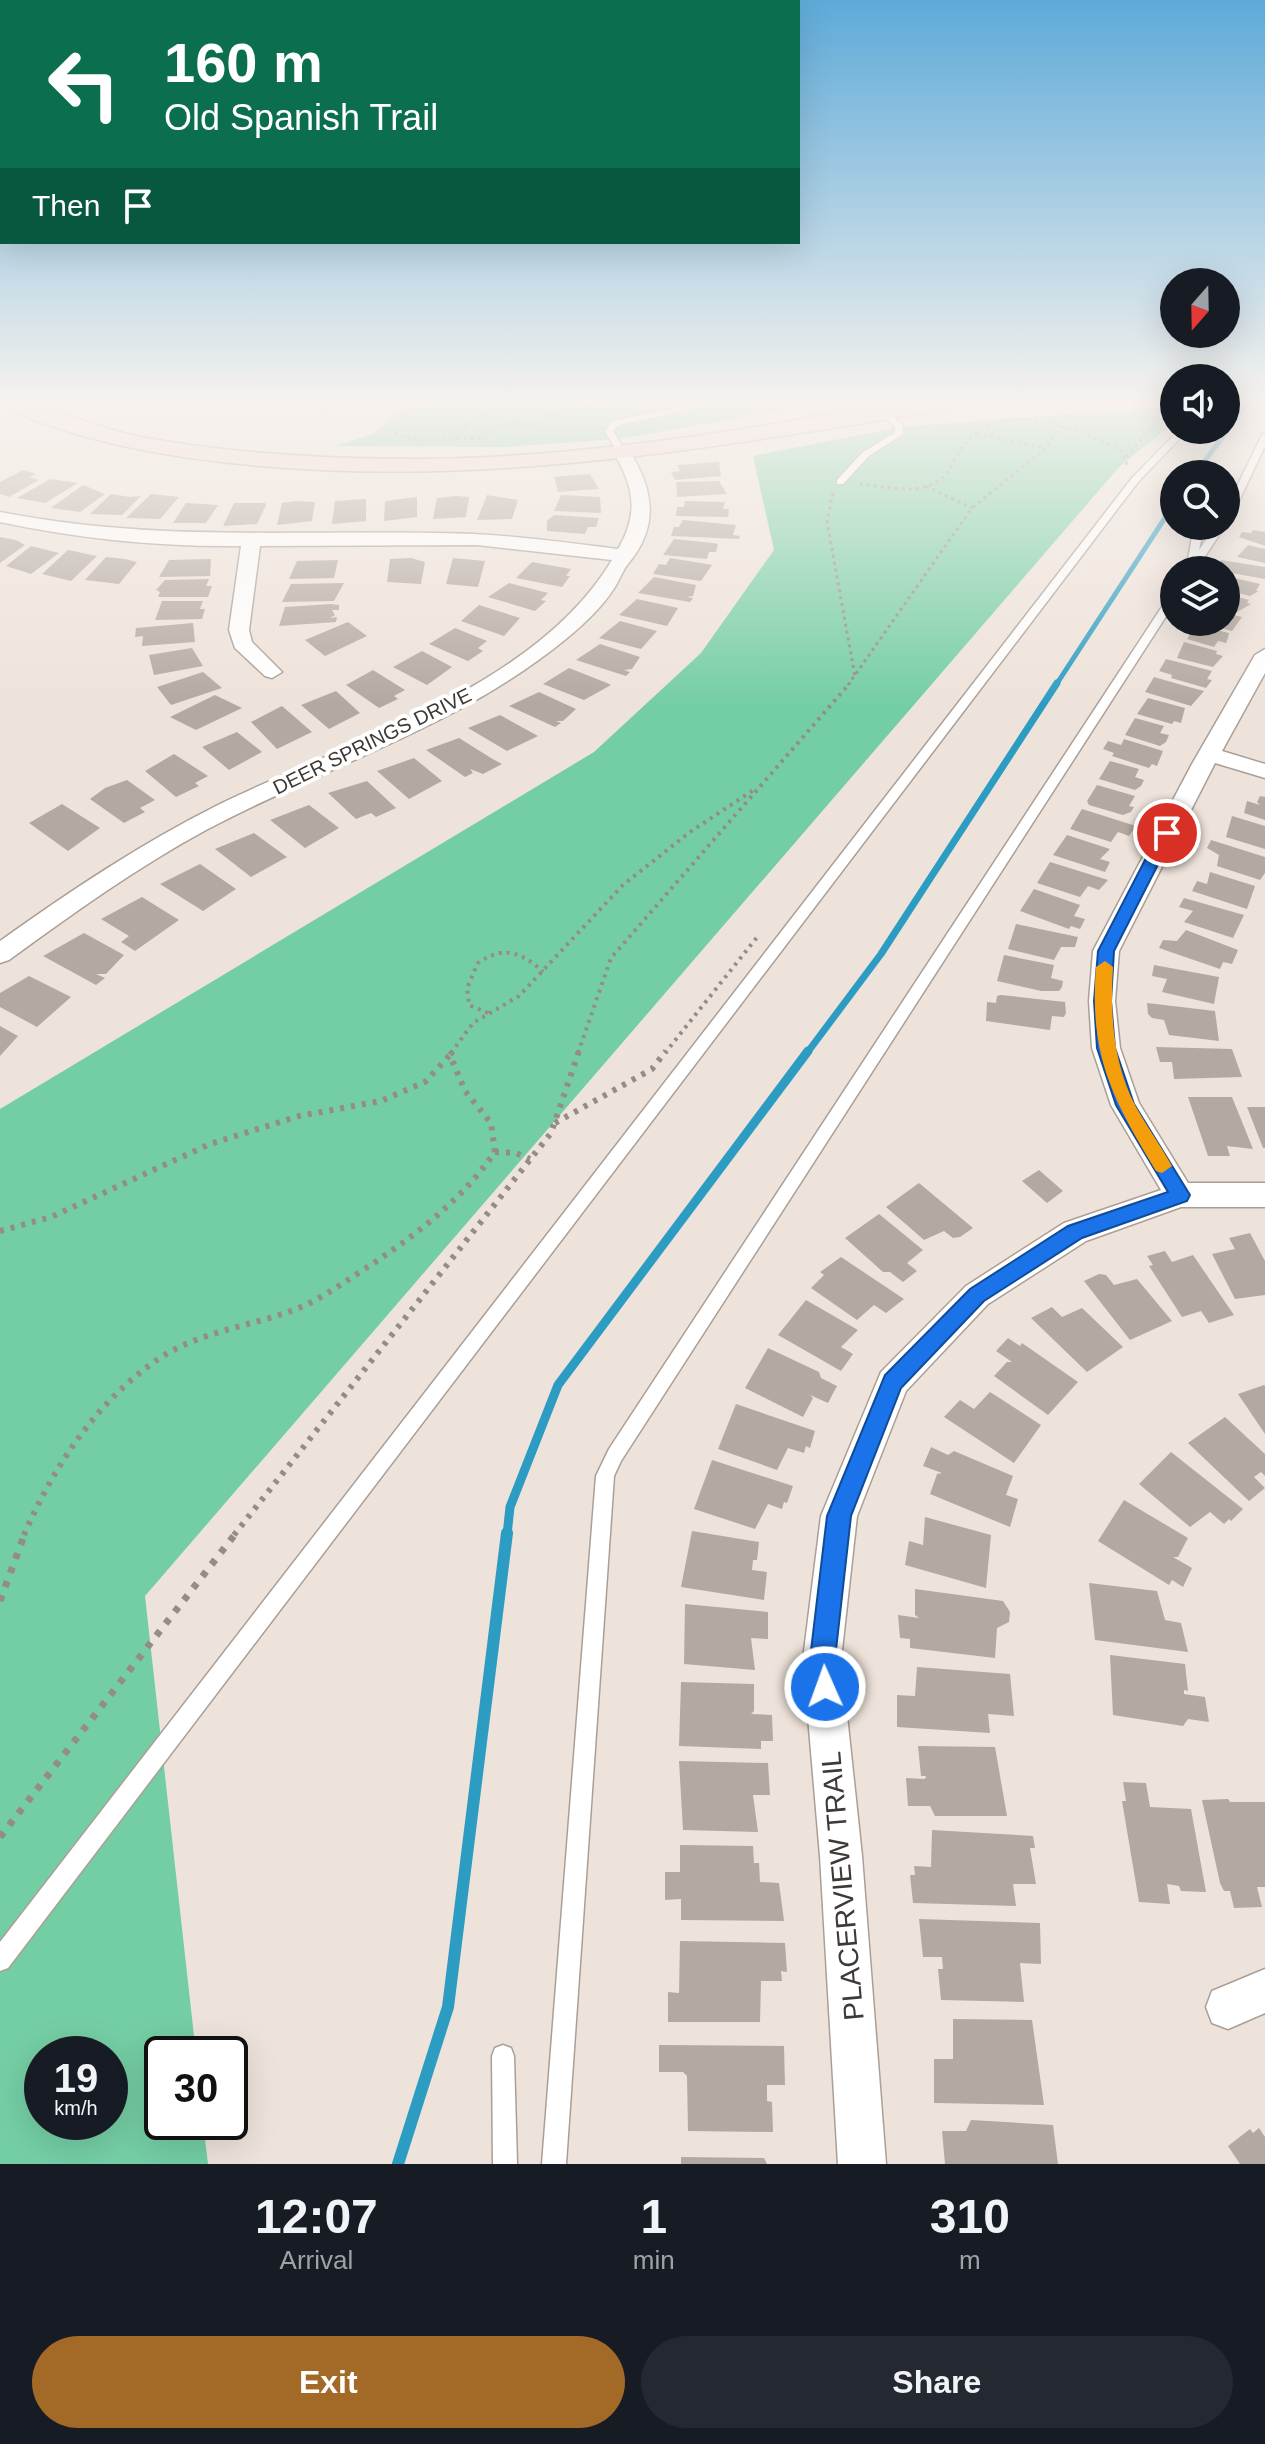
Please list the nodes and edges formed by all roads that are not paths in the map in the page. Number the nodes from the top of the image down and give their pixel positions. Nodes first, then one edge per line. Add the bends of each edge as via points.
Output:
1 (643, 504) edge
2 (1116, 504) edge
3 (0, 517) edge
4 (251, 543) junction
5 (626, 556) junction
6 (1160, 618) edge
7 (1265, 655) edge
8 (272, 672) dead end
9 (1209, 754) junction
10 (1265, 771) edge
11 (0, 954) edge
12 (1180, 1195) junction
13 (1265, 1195) edge
14 (0, 1960) edge
15 (503, 2056) dead end
16 (505, 2164) edge
17 (554, 2164) edge
18 (862, 2164) edge

1 - 5 street, DEER SPRINGS DRIVE
2 - 14 lane
3 - 4 street via 166,542
4 - 5 street via 459,539
4 - 8 street via 239,630 242,644
5 - 11 street, DEER SPRINGS DRIVE via 606,588 576,619 486,686 156,848
6 - 17 lane via 605,1476
7 - 9 street
9 - 10 street
9 - 12 street via 1106,951 1102,1001 1106,1048 1125,1105
12 - 13 street, PLACERVIEW TRAIL
12 - 18 street, PLACERVIEW TRAIL via 1075,1232 977,1295 893,1382 839,1516 822,1659
15 - 16 lane

